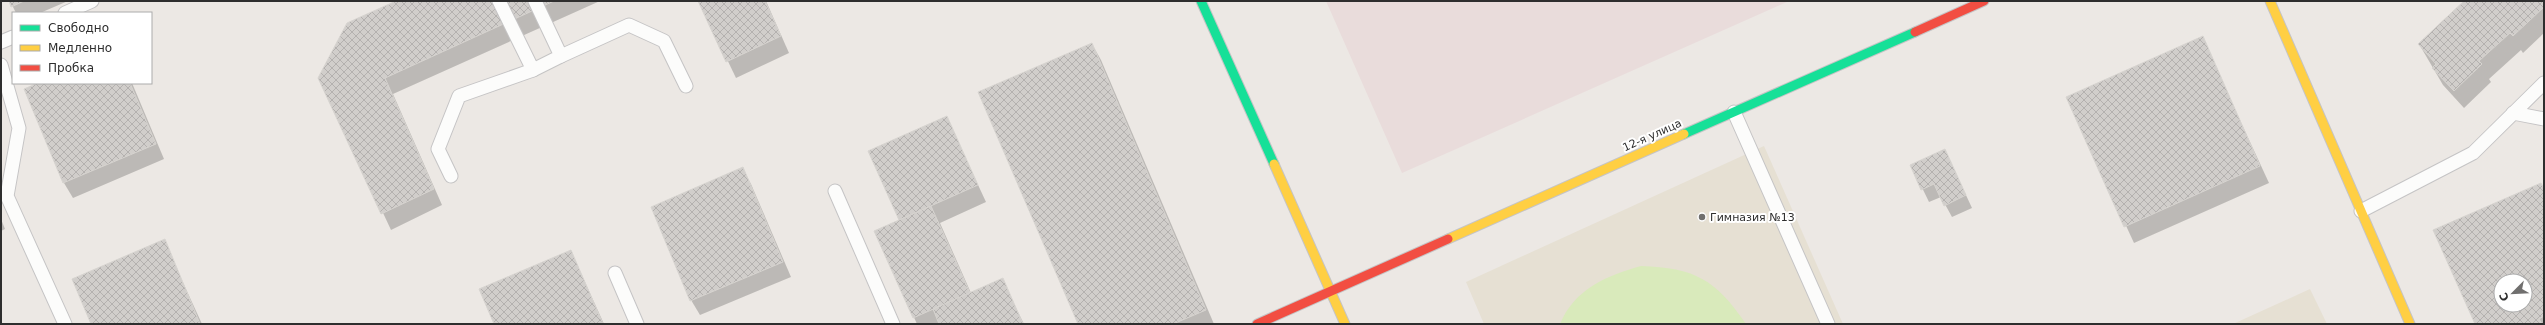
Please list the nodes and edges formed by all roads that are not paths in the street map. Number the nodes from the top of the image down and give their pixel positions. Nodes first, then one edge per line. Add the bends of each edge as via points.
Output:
1 (92, 1) edge
2 (499, 1) edge
3 (535, 1) edge
4 (1201, 1) edge
5 (1984, 1) edge
6 (2270, 1) edge
7 (67, 12) edge
8 (12, 36) edge
9 (1, 42) edge
10 (561, 56) junction
11 (1, 65) edge
12 (533, 70) junction
13 (2544, 82) edge
14 (686, 86) dead end
15 (1734, 112) junction
16 (2513, 113) junction
17 (2544, 119) edge
18 (451, 176) dead end
19 (835, 191) dead end
20 (2361, 211) junction
21 (615, 273) dead end
22 (1330, 292) junction
23 (65, 324) edge
24 (637, 324) edge
25 (893, 324) edge
26 (1257, 324) edge
27 (1345, 324) edge
28 (1828, 324) edge
29 (2410, 324) edge

1 - 7 lane
2 - 12 lane
3 - 10 lane
4 - 22 street
5 - 15 street, 12-я улица
6 - 20 street
8 - 9 lane
10 - 12 lane
10 - 14 lane via 628,25 664,41
11 - 23 lane via 19,128 7,196
12 - 18 lane via 459,96 438,149
13 - 16 lane
15 - 22 street, 12-я улица
15 - 28 lane
16 - 17 lane
16 - 20 lane via 2473,153
19 - 25 lane
20 - 29 street
21 - 24 lane
22 - 26 street, 12-я улица
22 - 27 street

